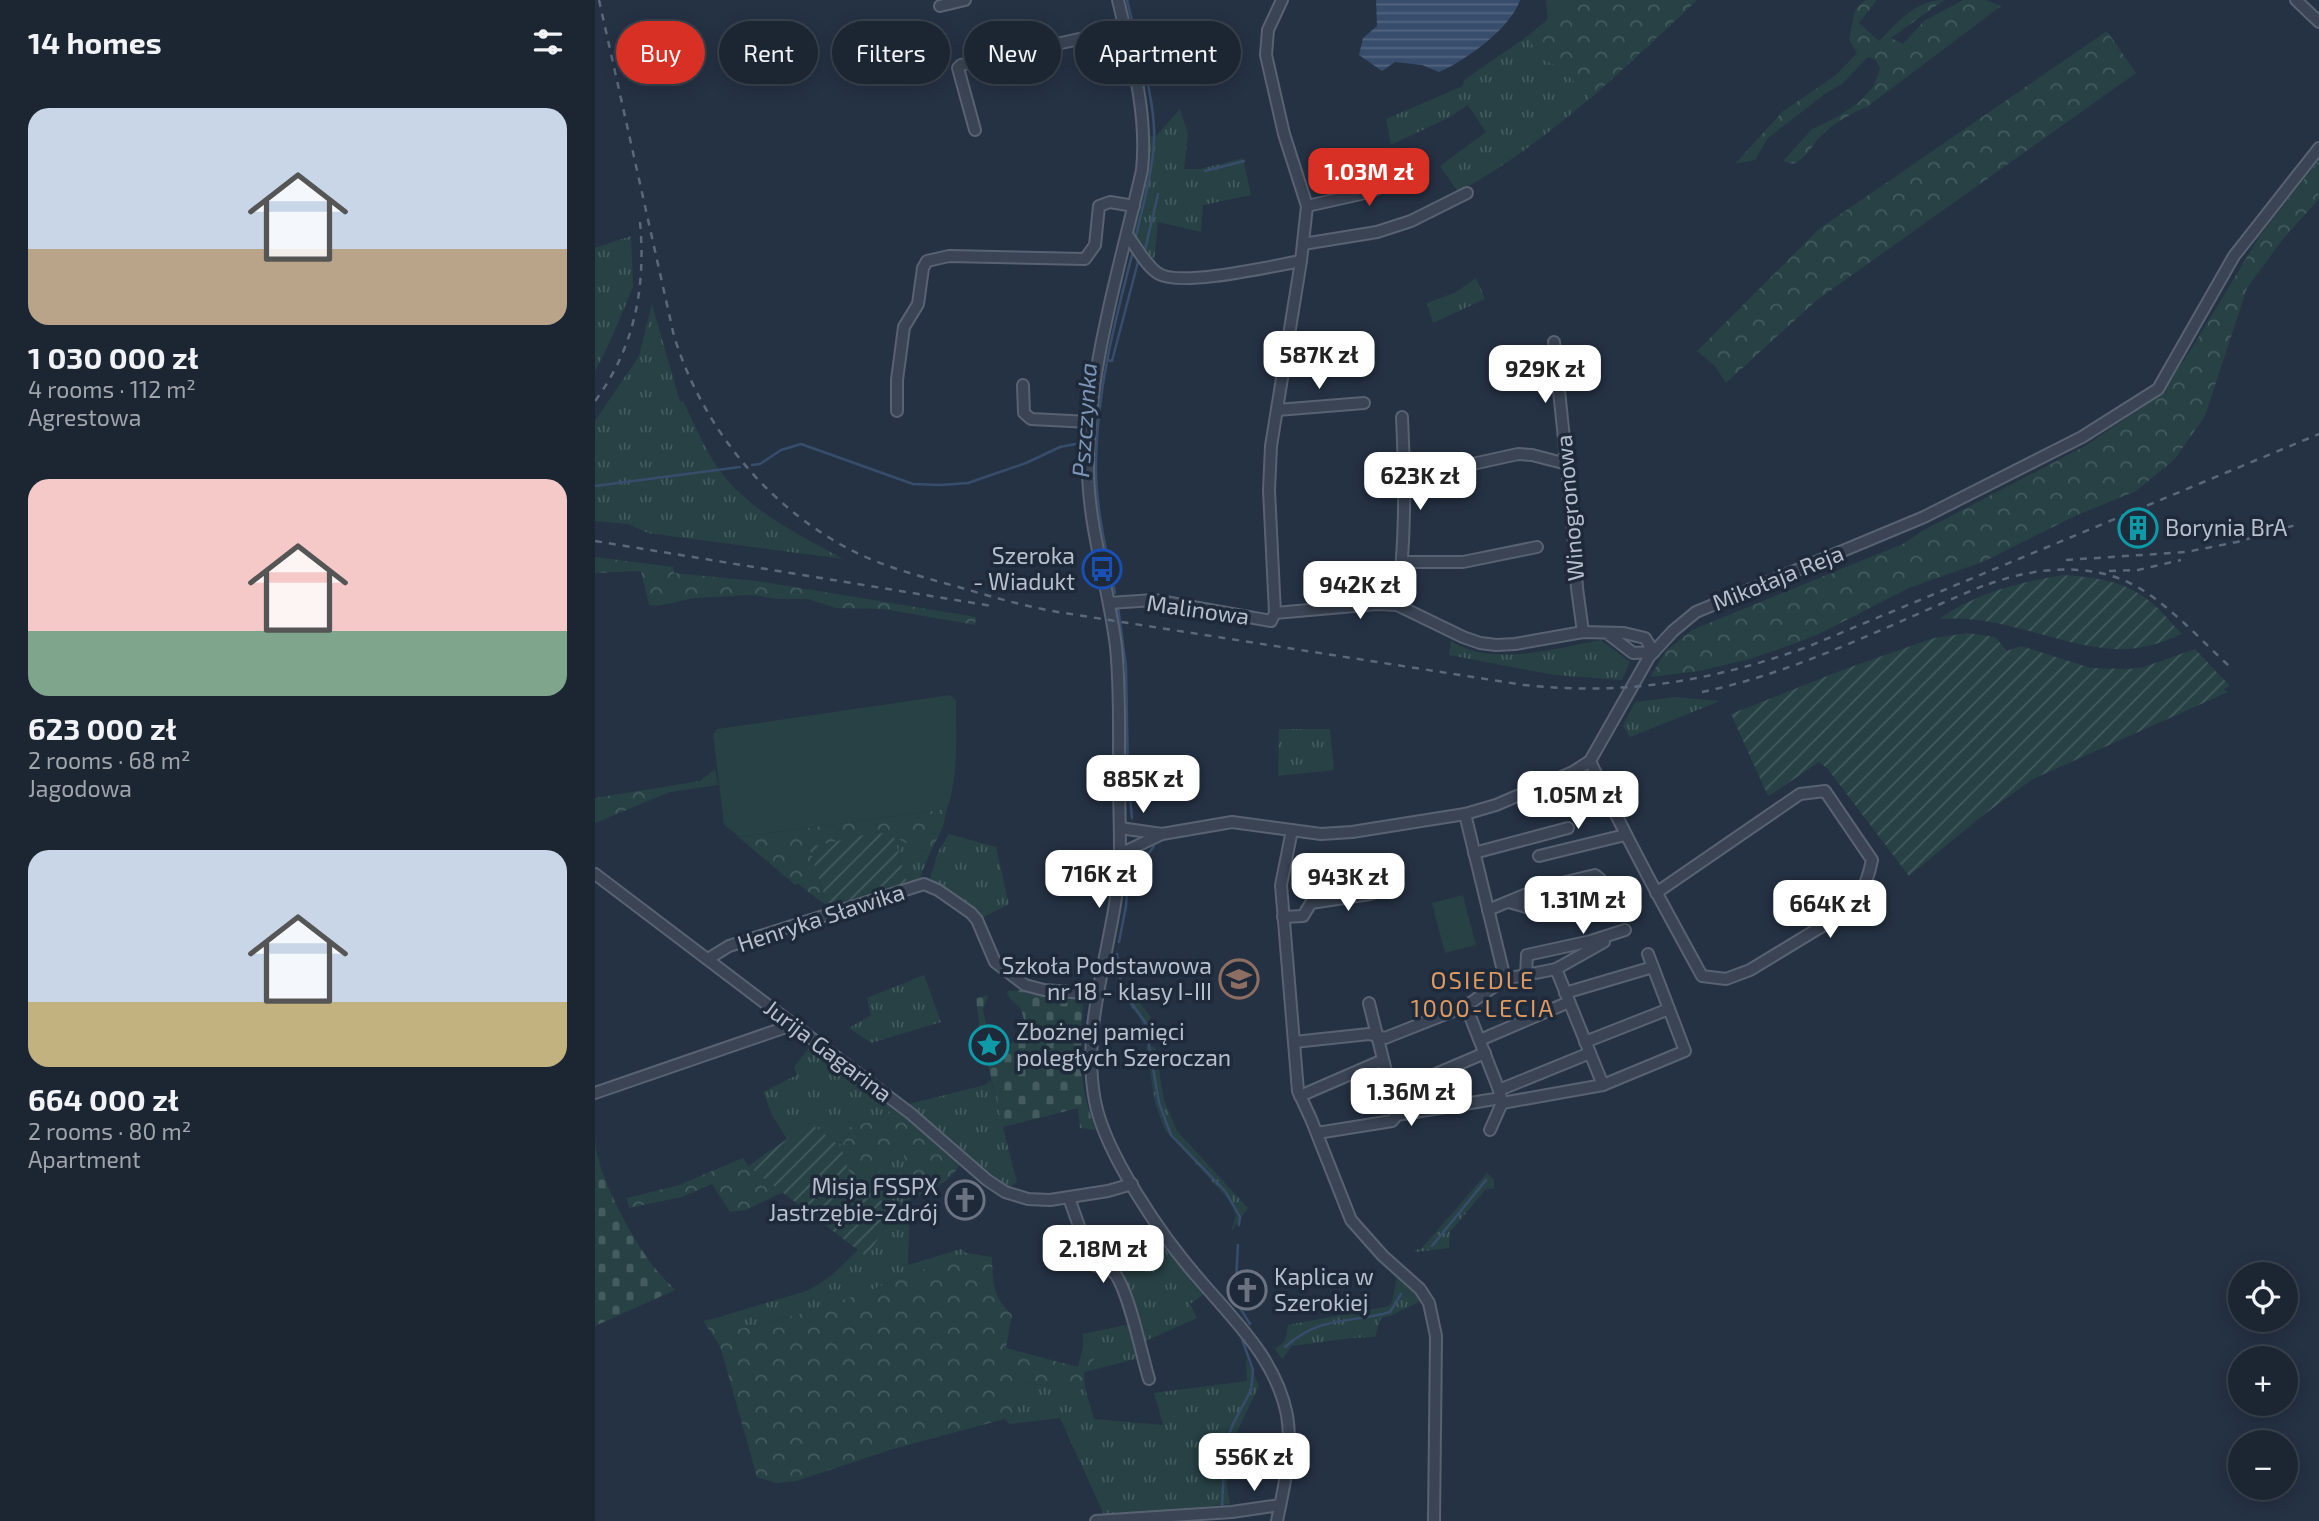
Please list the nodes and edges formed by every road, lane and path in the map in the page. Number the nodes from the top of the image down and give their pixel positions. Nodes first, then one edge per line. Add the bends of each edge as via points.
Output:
1 (965, 0) edge
2 (1118, 0) edge
3 (1282, 0) edge
4 (2296, 0) edge
5 (940, 6) dead end
6 (1123, 21) edge
7 (2319, 22) edge
8 (1075, 40) edge
9 (1136, 84) edge
10 (975, 130) dead end
11 (2319, 148) edge
12 (1418, 173) dead end
13 (1467, 193) dead end
14 (1134, 206) junction
15 (1307, 206) junction
16 (1128, 236) junction
17 (1303, 244) junction
18 (1301, 261) junction
19 (1554, 342) dead end
20 (1023, 385) dead end
21 (1364, 403) dead end
22 (1277, 410) junction
23 (897, 411) dead end
24 (1402, 417) dead end
25 (1090, 422) junction
26 (1567, 464) junction
27 (1404, 479) junction
28 (1537, 547) dead end
29 (1403, 562) junction
30 (1109, 603) junction
31 (1398, 605) junction
32 (1275, 613) junction
33 (1673, 631) junction
34 (1583, 632) junction
35 (1607, 633) junction
36 (1645, 638) junction
37 (1654, 652) junction
38 (1633, 653) junction
39 (1640, 671) junction
40 (1590, 761) junction
41 (1465, 814) junction
42 (1120, 828) junction
43 (1568, 828) dead end
44 (1292, 830) junction
45 (1162, 834) junction
46 (1625, 835) junction
47 (1474, 853) junction
48 (1120, 854) junction
49 (1539, 856) dead end
50 (1392, 873) dead end
51 (595, 874) edge
52 (1656, 893) junction
53 (1509, 902) junction
54 (1488, 910) junction
55 (1283, 917) junction
56 (1648, 954) dead end
57 (708, 959) junction
58 (1653, 967) junction
59 (1556, 969) junction
60 (1526, 975) junction
61 (1505, 979) junction
62 (1098, 994) junction
63 (1567, 998) junction
64 (1369, 1003) dead end
65 (1466, 1006) junction
66 (1669, 1009) junction
67 (792, 1025) junction
68 (1378, 1036) junction
69 (1479, 1040) junction
70 (1294, 1042) junction
71 (1585, 1042) junction
72 (1485, 1053) junction
73 (1590, 1053) junction
74 (1383, 1060) junction
75 (1603, 1085) junction
76 (595, 1093) edge
77 (1391, 1093) junction
78 (1300, 1096) junction
79 (1501, 1097) junction
80 (1397, 1115) junction
81 (1490, 1130) dead end
82 (1317, 1133) junction
83 (1132, 1184) junction
84 (1069, 1198) junction
85 (1149, 1379) dead end
86 (1280, 1504) junction
87 (1096, 1521) edge
88 (1277, 1521) edge
89 (1434, 1521) edge

1 - 5 street
2 - 6 street
3 - 15 street via 1268,30 1266,55
4 - 7 street
8 - 10 street via 961,65 958,68
9 - 14 street via 1144,120 1142,170
11 - 33 street, Mikołaja Reja via 2234,256 2158,389 2082,437 1924,517 1707,607
12 - 15 street via 1365,193
13 - 17 street via 1389,229
14 - 16 street
14 - 23 street via 1109,202 1100,206 1095,245 1085,259 949,256 927,261 918,304 904,327
15 - 17 street
16 - 18 street via 1150,266 1169,278
16 - 25 street
17 - 18 street
18 - 22 street
19 - 26 street, Winogronowa
20 - 25 street via 1024,412 1031,419
21 - 22 street
22 - 32 street via 1269,490
24 - 27 street
25 - 30 street via 1091,513
26 - 27 street via 1518,454
26 - 34 street, Winogronowa
27 - 29 street
28 - 29 street via 1463,562
29 - 31 street
30 - 32 street, Malinowa via 1154,600 1271,621
30 - 42 street via 1116,647
31 - 32 street, Malinowa
31 - 34 street, Malinowa via 1485,644 1506,645
33 - 36 street
33 - 37 street, Mikołaja Reja
34 - 35 street, Malinowa
35 - 36 street, Malinowa
35 - 38 street
36 - 37 street
37 - 38 street
37 - 39 street, Mikołaja Reja
38 - 39 street
39 - 40 street, Mikołaja Reja
40 - 41 street via 1496,805
40 - 46 street
41 - 44 street via 1352,832
41 - 47 street
42 - 45 street
42 - 48 street
43 - 47 street
44 - 45 street via 1232,821
44 - 55 street via 1281,885
45 - 48 street
46 - 49 street
46 - 52 street
47 - 54 street
48 - 62 street via 1115,913
50 - 55 street via 1383,889 1311,903 1303,916
51 - 57 street, Jurija Gagarina
52 - 52 street via 1702,976 1726,979 1750,970 1844,912 1867,886 1872,860 1825,791 1800,794
53 - 53 street via 1541,888 1595,875 1603,889 1599,898 1543,912
53 - 54 street
54 - 61 street
55 - 70 street
56 - 58 street
57 - 62 street, Henryka Sławika via 729,947 924,884 971,913 995,962 1025,985
57 - 67 street, Jurija Gagarina
58 - 63 street
58 - 66 street
59 - 60 street
59 - 60 street via 1625,930 1527,955
59 - 63 street
60 - 61 street
61 - 65 street
62 - 83 street via 1092,1045 1095,1102 1109,1142
63 - 69 street
63 - 71 street
64 - 68 street
65 - 68 street via 1385,1038
65 - 69 street
66 - 71 street
66 - 75 street via 1685,1051
67 - 76 street
67 - 84 street, Jurija Gagarina via 997,1187 1028,1199
68 - 70 street
68 - 74 street
69 - 72 street
70 - 78 street
71 - 73 street
72 - 77 street
72 - 79 street
73 - 75 street
73 - 79 street
74 - 77 street
74 - 78 street
75 - 79 street
77 - 80 street
78 - 82 street
79 - 80 street
79 - 81 street
80 - 82 street via 1392,1121
82 - 89 street via 1350,1220 1429,1303 1436,1336
83 - 84 street, Jurija Gagarina
83 - 86 street via 1190,1269 1251,1339 1275,1381 1289,1431
84 - 85 street via 1089,1263 1110,1268 1121,1283
86 - 87 street via 1232,1512
86 - 88 street

